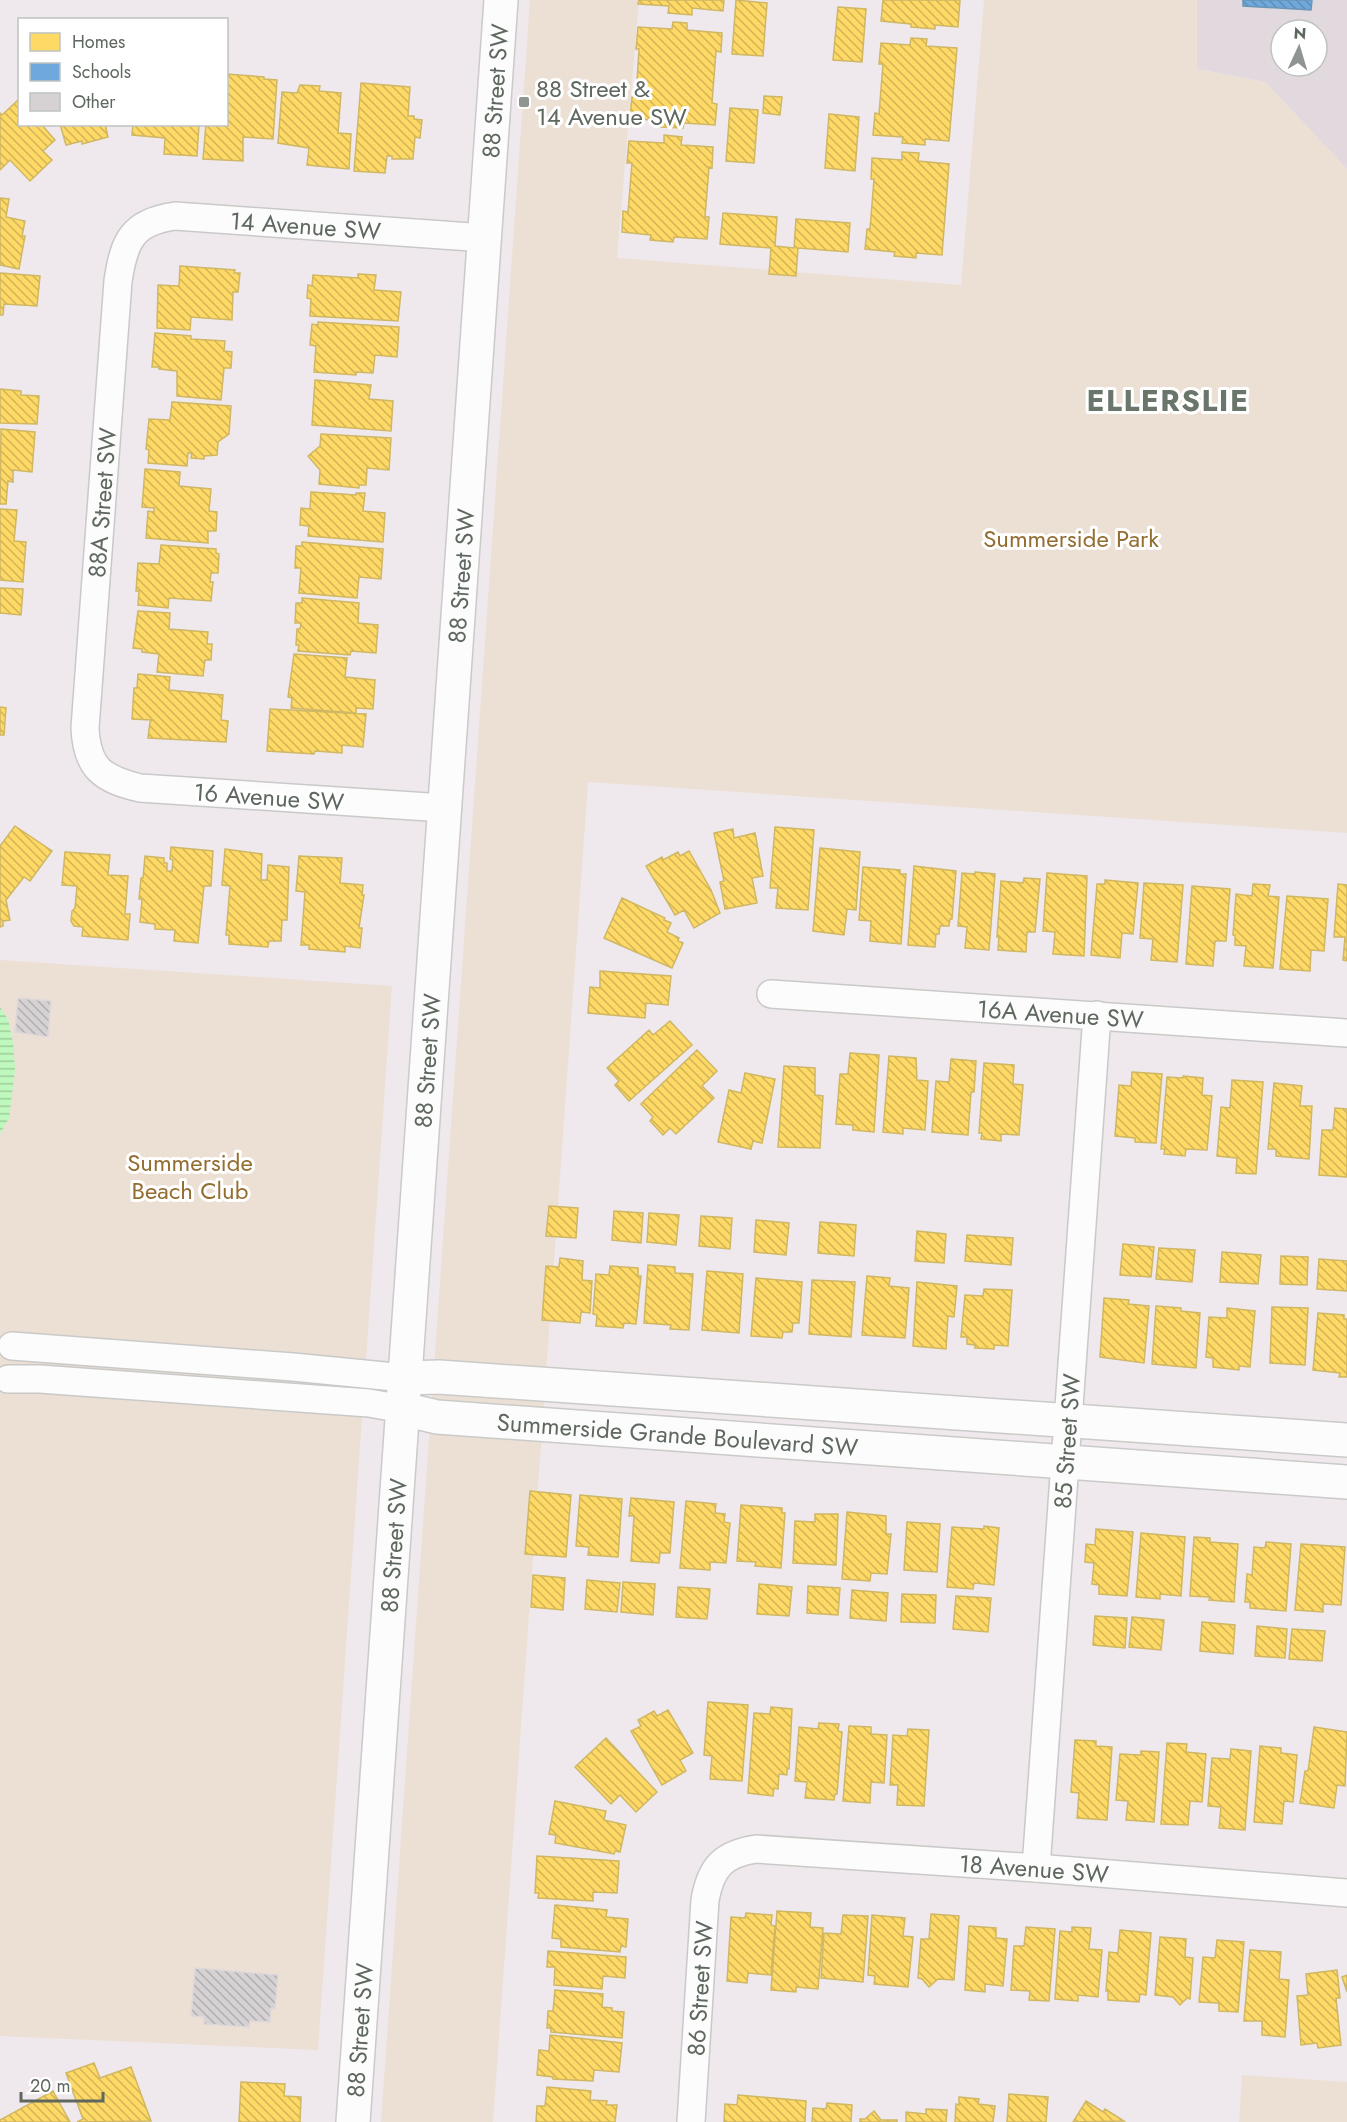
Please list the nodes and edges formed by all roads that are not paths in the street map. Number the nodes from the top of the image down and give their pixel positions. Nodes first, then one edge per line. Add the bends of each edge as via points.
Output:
1 (501, 0) edge
2 (132, 236) joint
3 (485, 238) junction
4 (99, 770) joint
5 (444, 808) junction
6 (771, 994) dead end
7 (1096, 1015) junction
8 (1347, 1033) edge
9 (6, 1339) edge
10 (4, 1383) edge
11 (404, 1394) junction
12 (1068, 1420) junction
13 (1347, 1440) edge
14 (1065, 1463) junction
15 (1347, 1482) edge
16 (723, 1861) joint
17 (1036, 1868) junction
18 (1347, 1893) edge
19 (353, 2122) edge
20 (691, 2122) edge

1 - 3 street, 88 Street SW
2 - 3 street, 14 Avenue SW via 151,222 175,216
2 - 4 street, 88A Street SW via 123,252 118,281 85,728 89,756
3 - 5 street, 88 Street SW
4 - 5 street, 16 Avenue SW via 140,789
5 - 11 street, 88 Street SW
6 - 7 street, 16A Avenue SW
7 - 8 street, 16A Avenue SW
7 - 12 street, 85 Street SW
9 - 10 street, Summerside Grande Boulevard SW via 14,1357 13,1368
9 - 11 street, Summerside Grande Boulevard SW via 293,1367
10 - 11 street, Summerside Grande Boulevard SW via 40,1379 369,1403
11 - 12 street, Summerside Grande Boulevard SW via 439,1377
11 - 14 street, Summerside Grande Boulevard SW via 437,1417
11 - 19 street, 88 Street SW
12 - 13 street, Summerside Grande Boulevard SW
12 - 14 street, 85 Street SW
14 - 15 street, Summerside Grande Boulevard SW
14 - 17 street, 85 Street SW
16 - 17 street, 18 Avenue SW via 739,1852 756,1850
16 - 20 street, 86 Street SW via 708,1882 705,1900
17 - 18 street, 18 Avenue SW

